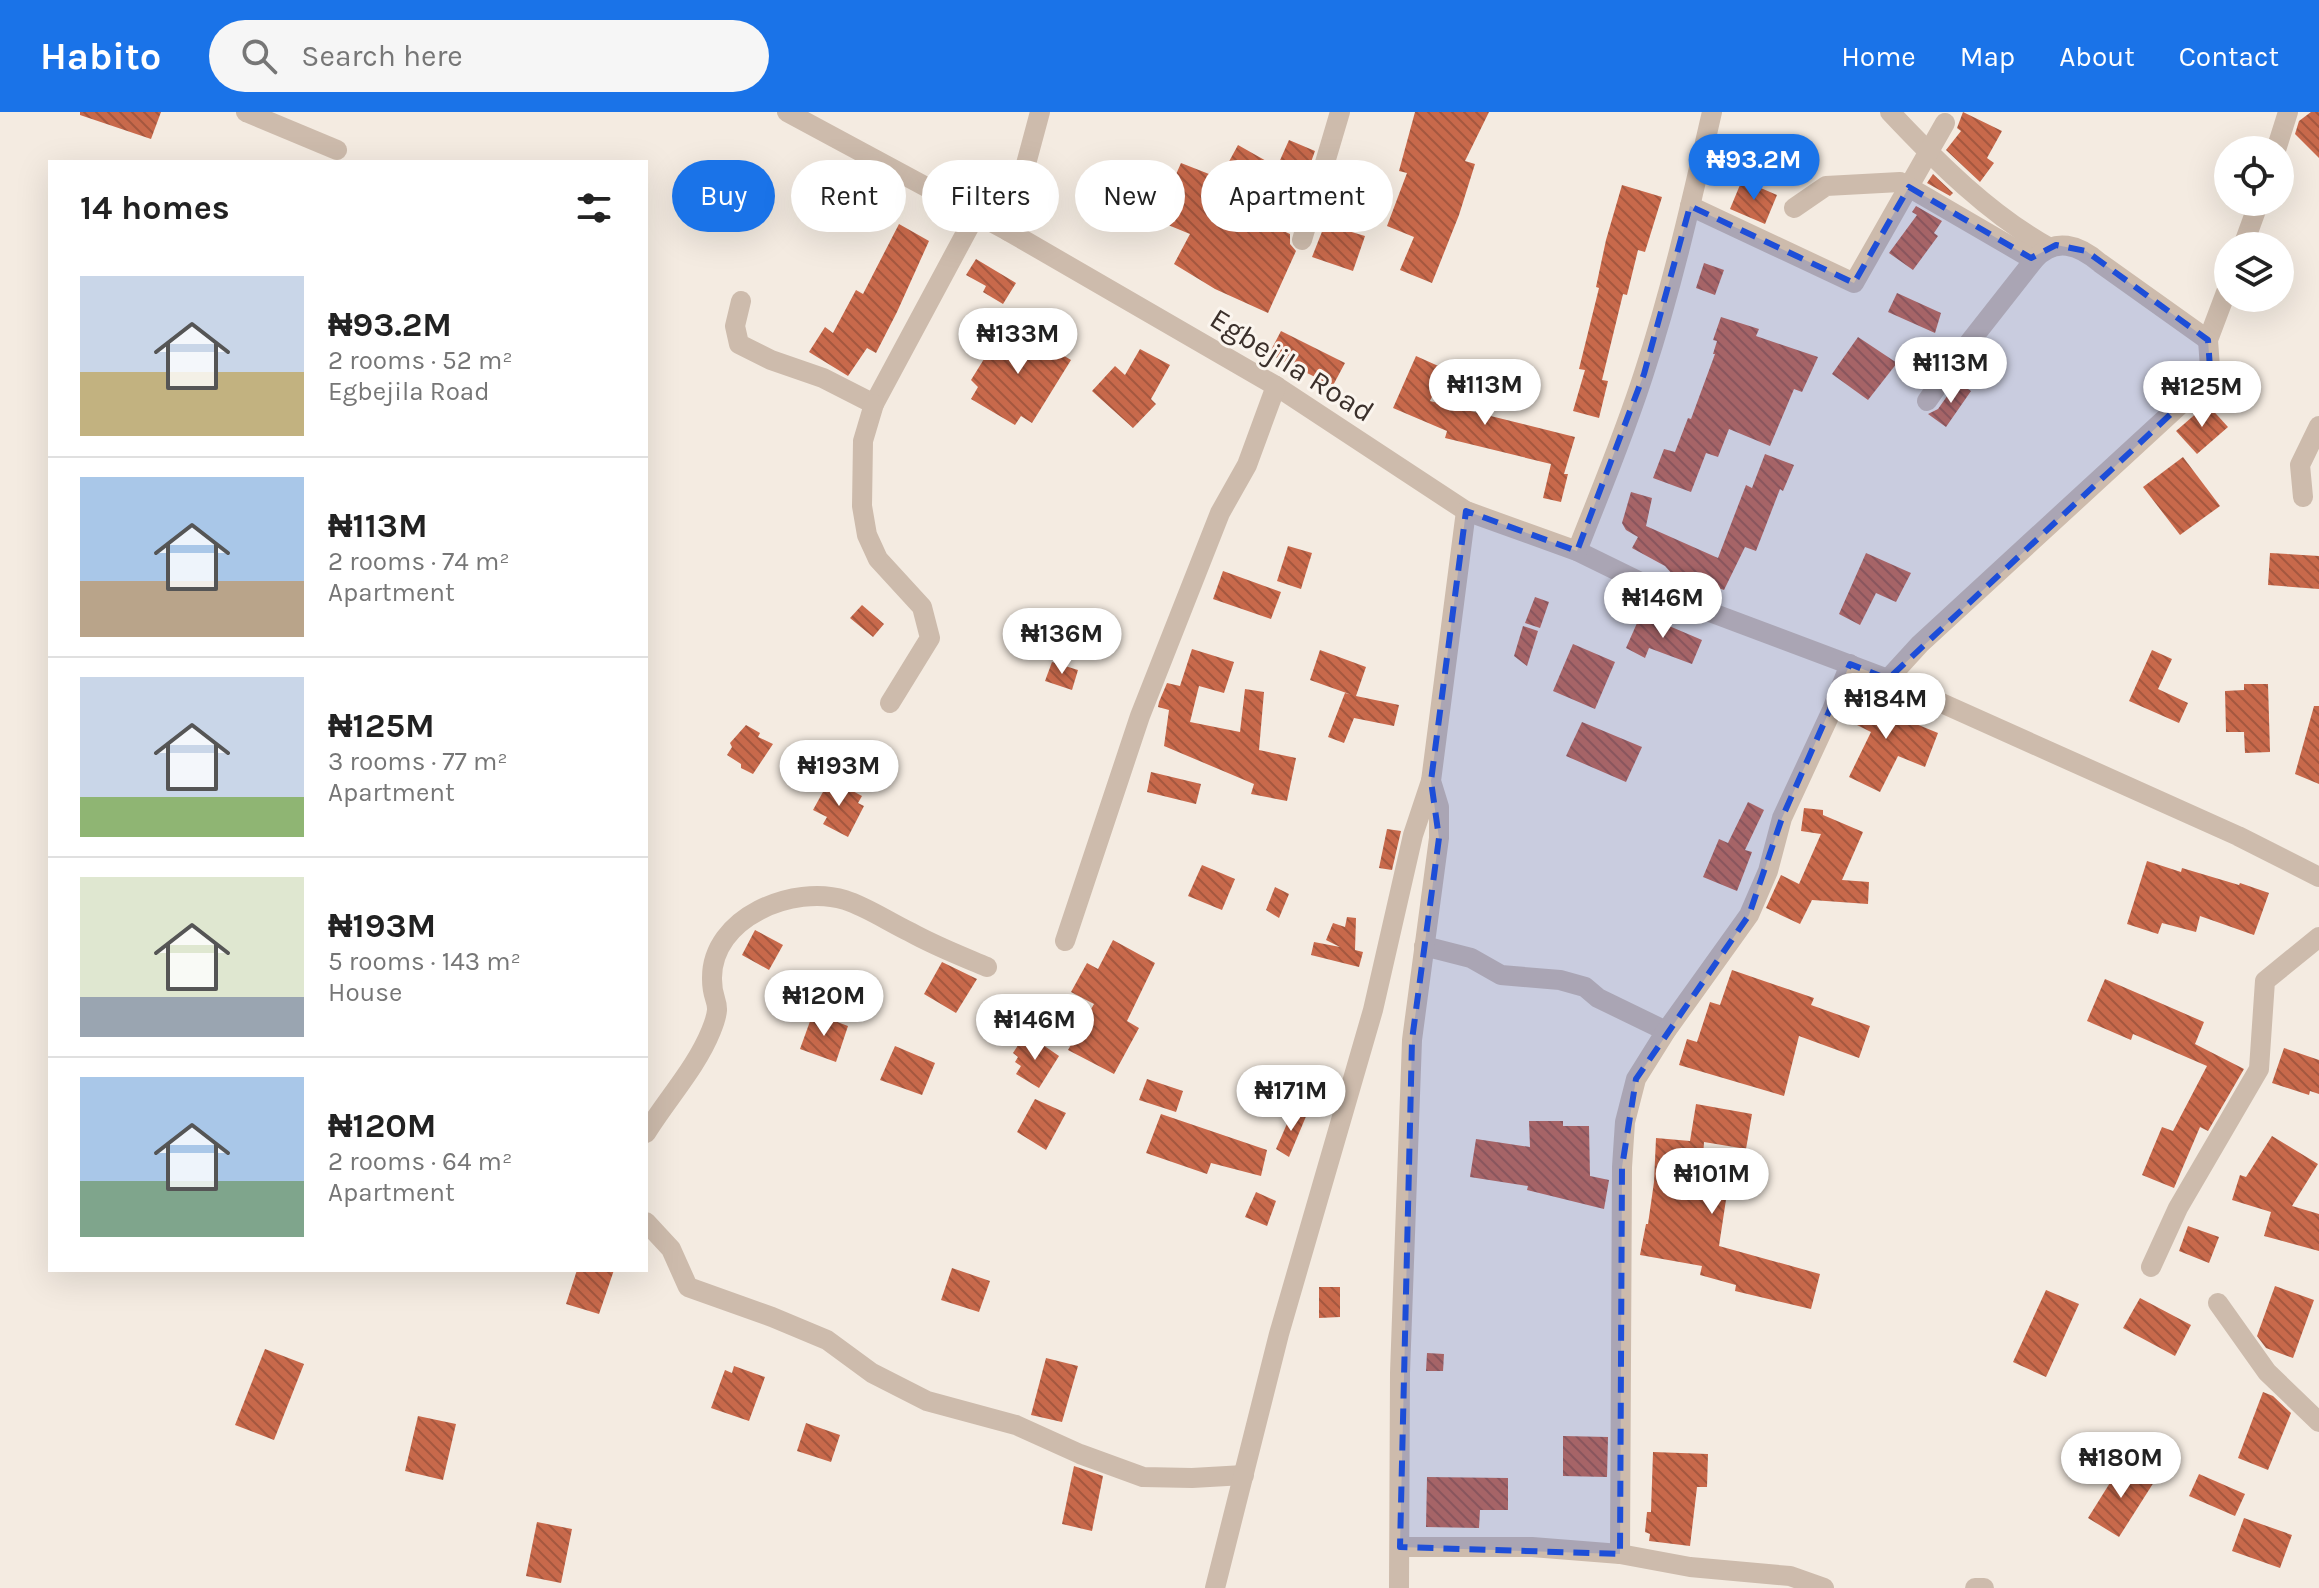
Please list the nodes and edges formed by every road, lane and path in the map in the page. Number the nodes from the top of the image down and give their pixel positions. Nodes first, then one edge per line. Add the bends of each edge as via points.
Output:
1 (246, 112) edge
2 (787, 112) edge
3 (1040, 112) edge
4 (1340, 112) edge
5 (1712, 112) edge
6 (1890, 112) edge
7 (2288, 112) edge
8 (1945, 123) dead end
9 (2280, 136) edge
10 (337, 150) dead end
11 (1928, 153) junction
12 (1027, 160) edge
13 (922, 185) edge
14 (1909, 187) junction
15 (1690, 206) junction
16 (1794, 208) dead end
17 (966, 232) edge
18 (1010, 232) edge
19 (1302, 240) dead end
20 (2042, 254) junction
21 (741, 301) dead end
22 (2219, 312) edge
23 (2208, 340) junction
24 (1276, 386) junction
25 (1927, 401) dead end
26 (874, 404) junction
27 (2319, 426) edge
28 (2303, 497) dead end
29 (1466, 511) junction
30 (1577, 551) junction
31 (1850, 664) junction
32 (1888, 679) junction
33 (890, 703) dead end
34 (1431, 781) junction
35 (2319, 877) edge
36 (2319, 937) edge
37 (1065, 941) dead end
38 (1424, 946) junction
39 (987, 967) dead end
40 (1666, 1031) junction
41 (648, 1130) edge
42 (648, 1224) edge
43 (2151, 1267) dead end
44 (2218, 1303) dead end
45 (2319, 1422) edge
46 (1244, 1475) junction
47 (1400, 1547) junction
48 (1620, 1554) junction
49 (1215, 1588) edge
50 (1399, 1588) edge
51 (1824, 1588) edge
52 (1975, 1588) edge
53 (1984, 1588) edge

1 - 10 street
2 - 13 street, Egbejila Road
3 - 12 street
4 - 19 street
5 - 15 street
6 - 11 street
7 - 9 street
8 - 11 street
11 - 14 street
11 - 20 street
14 - 15 street via 1854,283
14 - 16 street via 1900,182 1826,186
14 - 20 street
15 - 30 street via 1644,374
17 - 26 street
18 - 24 street, Egbejila Road
20 - 23 street via 2069,244 2086,251
20 - 25 street
21 - 26 street via 735,326 739,344
22 - 23 street
23 - 32 street via 2206,381
24 - 29 street, Egbejila Road
24 - 37 street via 1146,701
26 - 33 street via 863,441 867,535 878,559 922,607 930,638
27 - 28 street via 2300,465
29 - 30 street, Egbejila Road
29 - 34 street
30 - 31 street, Egbejila Road via 1675,599
31 - 32 street, Egbejila Road
31 - 40 street via 1782,818 1749,915
32 - 35 street, Egbejila Road
34 - 38 street via 1439,807 1439,838
34 - 46 street
36 - 43 street via 2265,981 2259,1069 2178,1208
38 - 40 street via 1471,958 1501,975 1585,987
38 - 47 street via 1412,1040 1400,1373
39 - 41 street via 824,895 790,898 753,915 732,930 718,952 712,979 720,1010 706,1044
40 - 48 street via 1636,1079 1625,1122
42 - 46 street via 671,1249 688,1287 827,1340 872,1373 927,1401 1016,1425 1143,1477
44 - 45 street via 2267,1372
46 - 49 street
47 - 48 street via 1532,1547
47 - 50 street
48 - 51 street via 1790,1576
52 - 53 street

